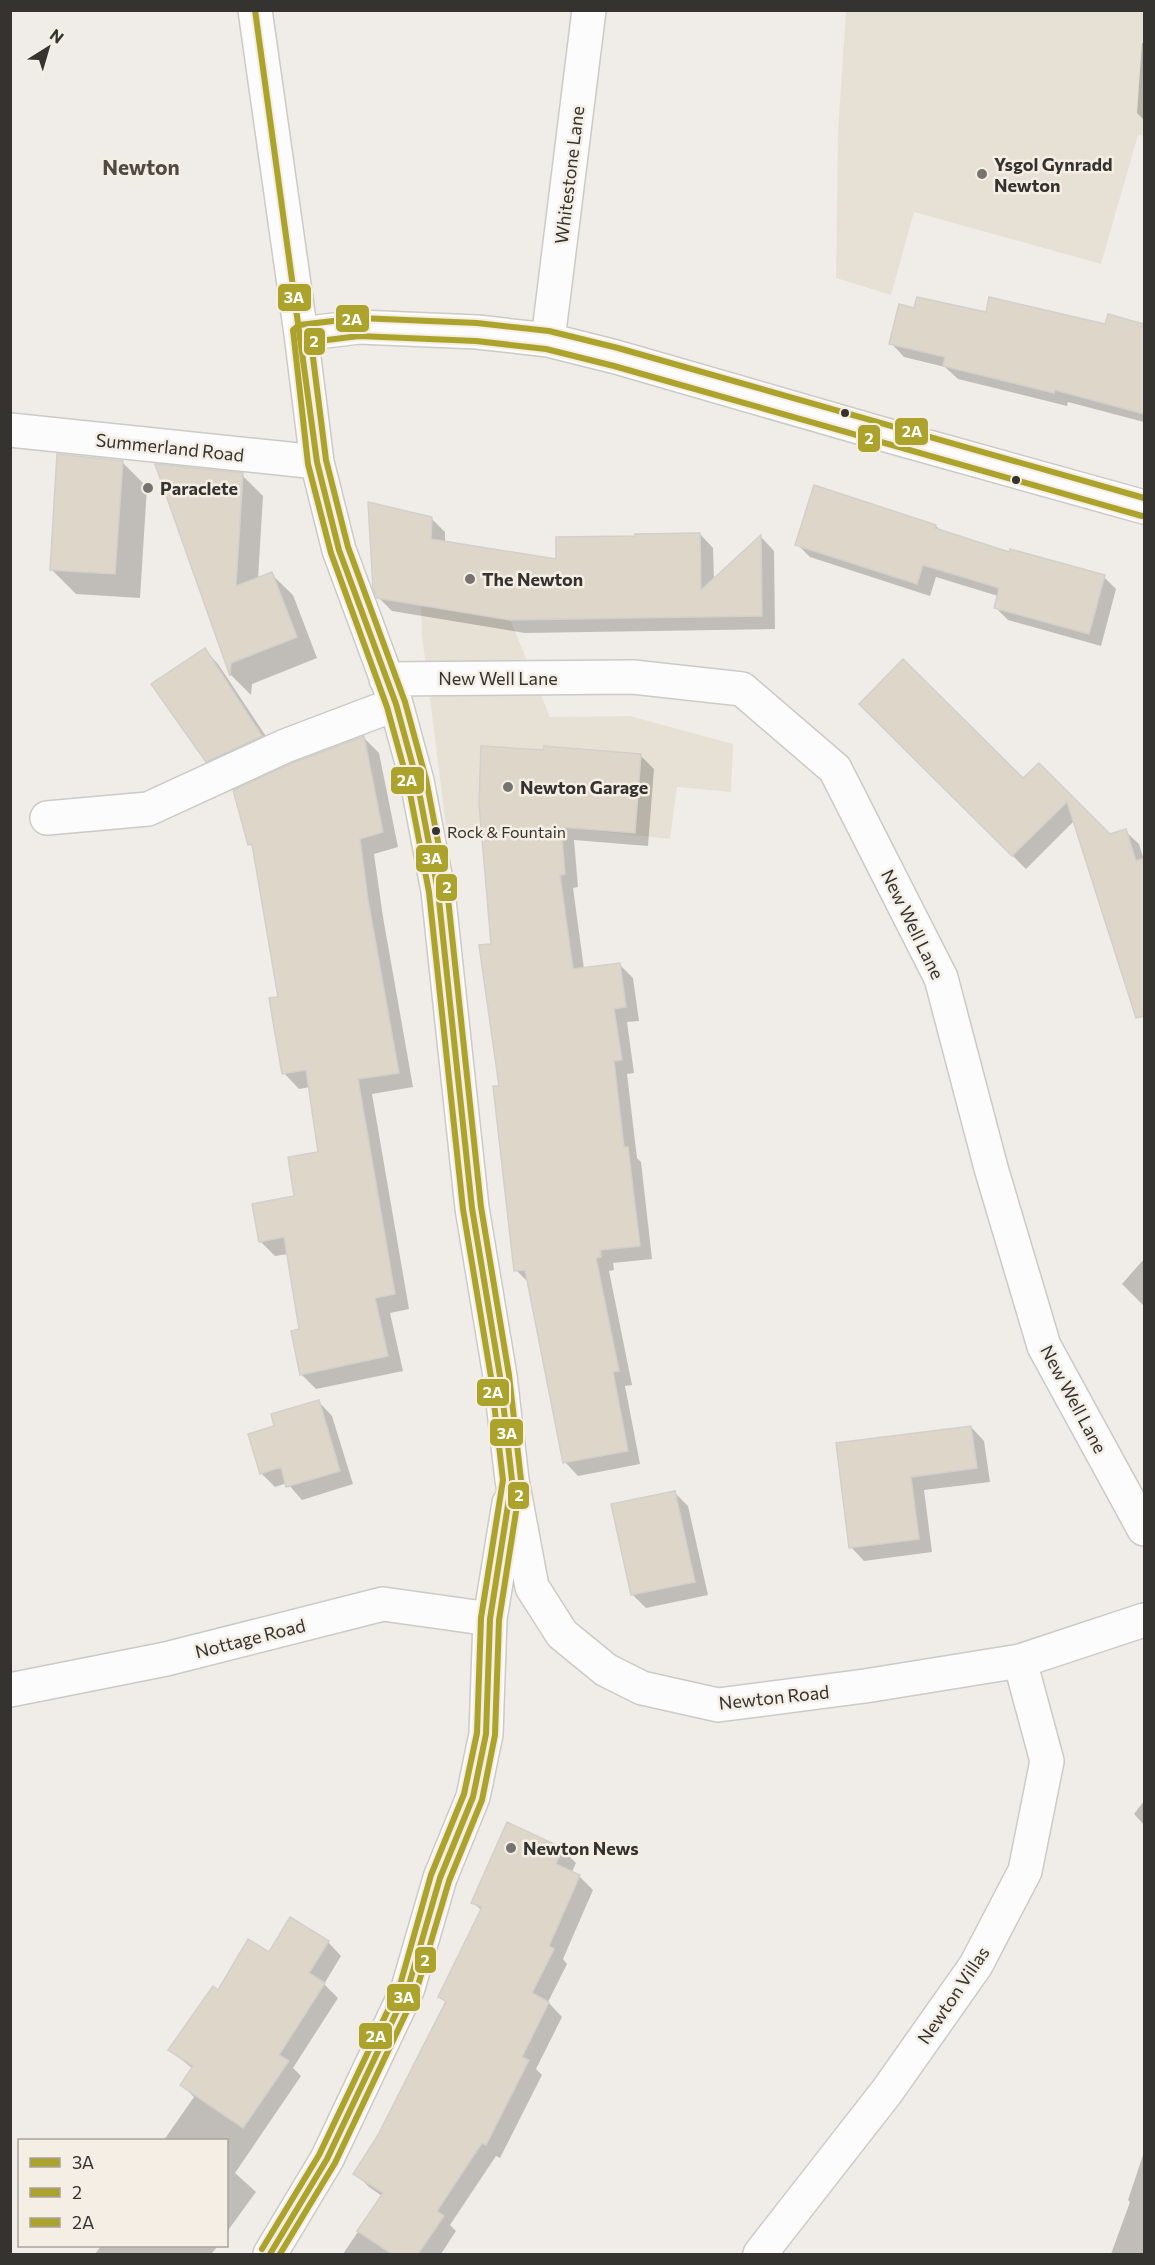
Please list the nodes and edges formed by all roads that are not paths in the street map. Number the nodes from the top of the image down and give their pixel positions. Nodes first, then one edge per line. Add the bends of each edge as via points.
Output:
1 (255, 10) edge
2 (589, 10) edge
3 (301, 334) junction
4 (548, 340) junction
5 (17, 431) edge
6 (317, 462) junction
7 (1144, 507) edge
8 (391, 691) junction
9 (47, 818) dead end
10 (512, 1480) junction
11 (1144, 1529) edge
12 (490, 1619) junction
13 (1144, 1620) edge
14 (1020, 1661) junction
15 (10, 1690) edge
16 (270, 2254) edge
17 (760, 2254) edge

1 - 3 street, Newton Road
2 - 4 street, Whitestone Lane
3 - 4 street via 359,327 477,332
3 - 6 street, Newton Road
4 - 7 street
5 - 6 street, Summerland Road
6 - 8 street, Newton Road via 339,550
8 - 9 street via 285,746 148,809
8 - 10 street, Newton Road via 417,781 438,891 472,1208 500,1377
8 - 11 street, New Well Lane via 633,677 742,689 835,769 941,978 991,1168 1044,1346
10 - 12 street
10 - 14 street, Newton Road via 532,1587 562,1634 606,1670 642,1688 718,1705
12 - 15 street, Nottage Road via 383,1604 166,1659
12 - 16 street via 486,1734 473,1797 440,1878 408,1988 327,2159
13 - 14 street, Newton Road
14 - 17 street, Newton Villas via 1047,1761 1025,1871 976,1965 888,2090

